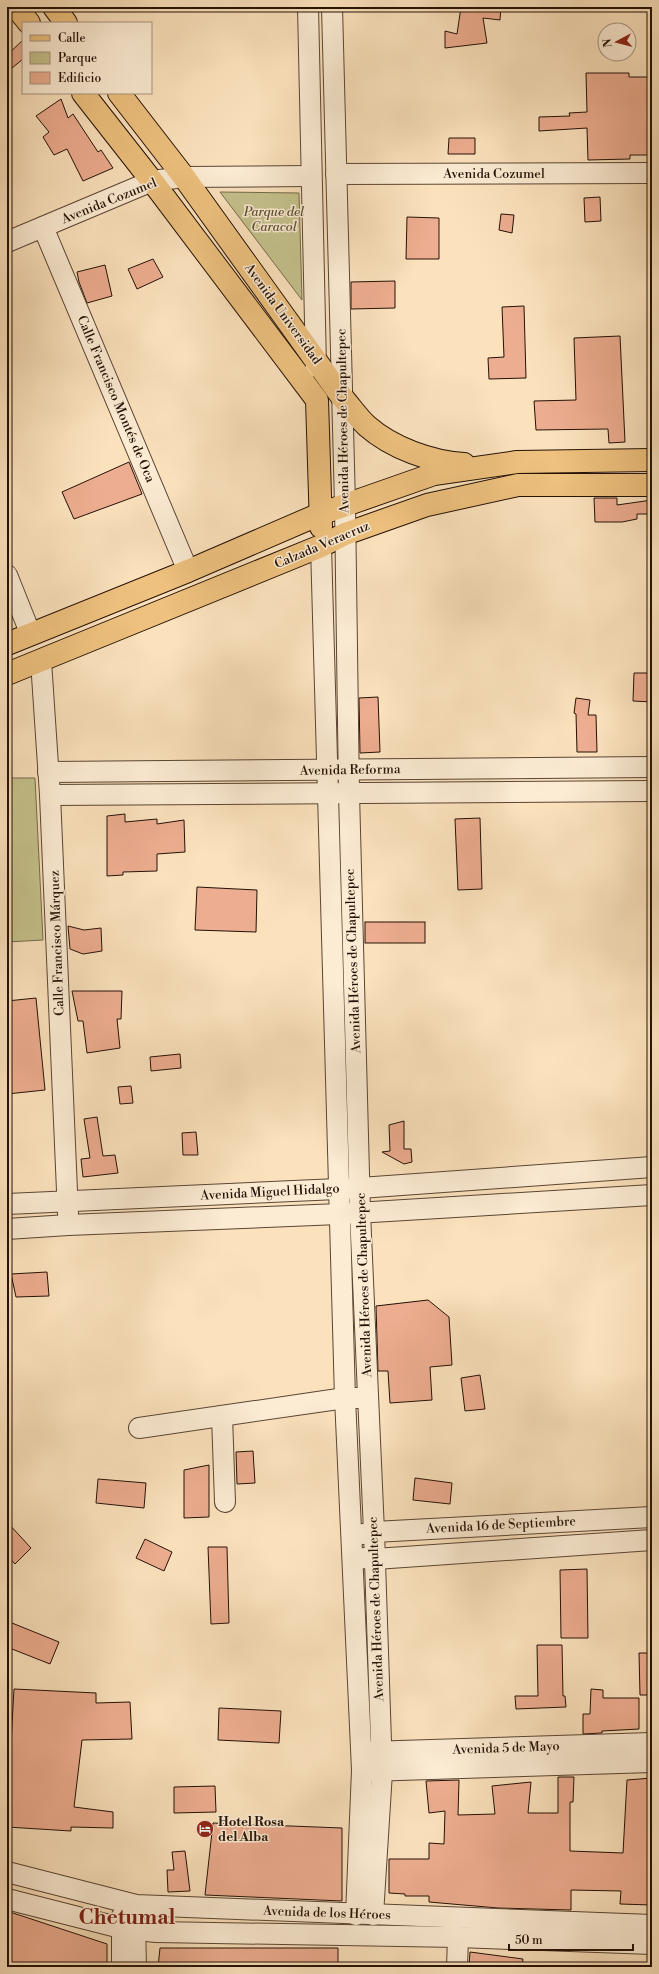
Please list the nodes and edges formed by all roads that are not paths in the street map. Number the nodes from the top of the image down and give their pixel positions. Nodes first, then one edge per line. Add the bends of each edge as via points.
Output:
1 (54, 7) edge
2 (308, 7) edge
3 (332, 7) edge
4 (65, 22) edge
5 (84, 94) edge
6 (120, 94) edge
7 (652, 173) edge
8 (336, 174) junction
9 (311, 176) junction
10 (184, 177) junction
11 (152, 181) junction
12 (43, 228) junction
13 (7, 242) edge
14 (316, 360) junction
15 (342, 397) junction
16 (317, 400) junction
17 (652, 460) edge
18 (493, 465) junction
19 (652, 485) edge
20 (345, 504) junction
21 (320, 514) junction
22 (345, 534) junction
23 (322, 546) junction
24 (188, 571) junction
25 (7, 575) edge
26 (31, 635) junction
27 (7, 644) edge
28 (41, 661) junction
29 (7, 674) edge
30 (652, 768) edge
31 (327, 770) junction
32 (350, 770) junction
33 (48, 772) junction
34 (652, 791) edge
35 (339, 793) junction
36 (50, 795) junction
37 (652, 1167) edge
38 (340, 1188) junction
39 (360, 1188) junction
40 (652, 1195) edge
41 (68, 1201) junction
42 (7, 1204) edge
43 (360, 1212) junction
44 (339, 1214) junction
45 (68, 1224) junction
46 (7, 1229) edge
47 (368, 1397) junction
48 (345, 1398) junction
49 (222, 1416) junction
50 (139, 1428) dead end
51 (225, 1502) dead end
52 (652, 1516) edge
53 (374, 1532) junction
54 (350, 1536) junction
55 (652, 1540) edge
56 (351, 1557) junction
57 (375, 1559) junction
58 (652, 1743) edge
59 (371, 1762) junction
60 (652, 1762) edge
61 (7, 1872) edge
62 (7, 1899) edge
63 (129, 1904) junction
64 (365, 1915) junction
65 (652, 1925) edge
66 (128, 1929) junction
67 (458, 1937) junction
68 (652, 1944) edge
69 (122, 1967) edge
70 (136, 1967) edge
71 (457, 1967) edge

1 - 4 main road
2 - 9 street, Avenida Héroes de Chapultepec
3 - 8 street, Avenida Héroes de Chapultepec
5 - 11 main road, Avenida Universidad
6 - 10 main road, Avenida Universidad
7 - 8 street, Avenida Cozumel
8 - 15 street, Avenida Héroes de Chapultepec
9 - 10 street, Avenida Cozumel
9 - 14 street, Avenida Héroes de Chapultepec
10 - 11 street, Avenida Cozumel
10 - 14 main road, Avenida Universidad
11 - 12 street, Avenida Cozumel
11 - 16 main road, Avenida Universidad
12 - 13 street, Avenida Cozumel
12 - 24 street, Calle Francisco Montés de Oca
14 - 15 main road, Avenida Universidad
14 - 16 street, Avenida Héroes de Chapultepec
15 - 18 main road, Avenida Universidad via 366,425 393,444 453,463
15 - 20 street, Avenida Héroes de Chapultepec
16 - 21 main road, Avenida Héroes de Chapultepec
17 - 18 main road via 517,462
18 - 20 main road via 434,474
19 - 22 main road, Calzada Veracruz via 518,485 427,505
20 - 21 main road
20 - 22 street, Avenida Héroes de Chapultepec
21 - 23 main road, Avenida Héroes de Chapultepec
21 - 24 main road
22 - 23 main road, Calzada Veracruz
22 - 32 street, Avenida Héroes de Chapultepec
23 - 28 main road, Calzada Veracruz
23 - 31 street, Avenida Héroes de Chapultepec
24 - 26 main road
25 - 26 street
26 - 27 main road
28 - 29 main road, Calzada Veracruz
28 - 33 street, Calle Francisco Márquez
30 - 32 street, Avenida Reforma
31 - 32 street, Avenida Reforma
31 - 33 street, Avenida Reforma
31 - 35 street, Avenida Héroes de Chapultepec
32 - 35 street, Avenida Héroes de Chapultepec
33 - 36 street, Calle Francisco Márquez
34 - 35 street, Avenida Reforma
35 - 36 street, Avenida Reforma
35 - 38 street, Avenida Héroes de Chapultepec
35 - 39 street, Avenida Héroes de Chapultepec
36 - 41 street, Calle Francisco Márquez
37 - 39 street, Avenida Miguel Hidalgo
38 - 39 street, Avenida Miguel Hidalgo
38 - 41 street, Avenida Miguel Hidalgo
38 - 44 street, Avenida Héroes de Chapultepec
39 - 43 street, Avenida Héroes de Chapultepec
40 - 43 street, Avenida Miguel Hidalgo
41 - 42 street, Avenida Miguel Hidalgo
41 - 45 street, Calle Francisco Márquez
43 - 44 street, Avenida Miguel Hidalgo
43 - 47 street, Avenida Héroes de Chapultepec
44 - 45 street, Avenida Miguel Hidalgo
44 - 48 street, Avenida Héroes de Chapultepec
45 - 46 street, Avenida Miguel Hidalgo
47 - 48 street
47 - 53 street, Avenida Héroes de Chapultepec
48 - 49 street
48 - 54 street, Avenida Héroes de Chapultepec
49 - 50 street
49 - 51 street
52 - 53 street, Avenida 16 de Septiembre
53 - 54 street, Avenida 16 de Septiembre
53 - 57 street, Avenida Héroes de Chapultepec
54 - 56 street, Avenida Héroes de Chapultepec
55 - 57 street, Avenida 16 de Septiembre
56 - 57 street, Avenida 16 de Septiembre
56 - 59 street, Avenida Héroes de Chapultepec
57 - 59 street, Avenida Héroes de Chapultepec
58 - 59 street, Avenida 5 de Mayo
59 - 60 street, Avenida 5 de Mayo
59 - 64 street, Avenida Héroes de Chapultepec
61 - 63 street, Avenida de los Héroes
62 - 66 street, Avenida de los Héroes
63 - 64 street, Avenida de los Héroes
63 - 66 street
64 - 65 street, Avenida de los Héroes
66 - 67 street, Avenida de los Héroes via 156,1932
66 - 69 street
66 - 70 street
67 - 68 street, Avenida de los Héroes
67 - 71 street

